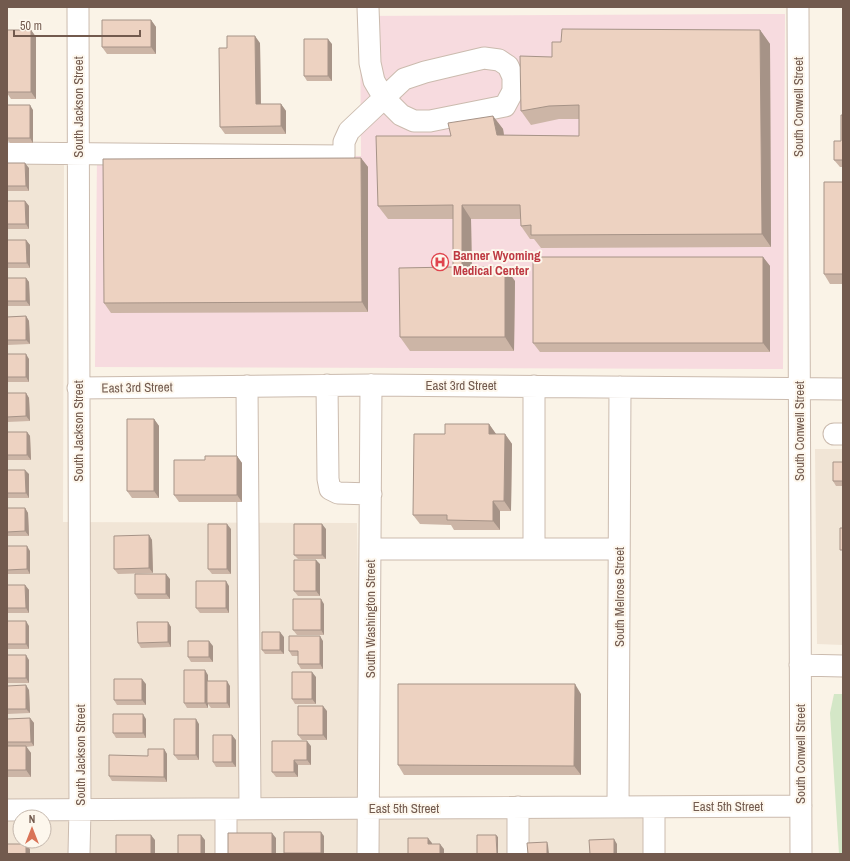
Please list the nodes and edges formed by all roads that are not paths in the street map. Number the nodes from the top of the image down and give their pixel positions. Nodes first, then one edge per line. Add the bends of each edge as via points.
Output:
1 (78, 7) edge
2 (368, 7) edge
3 (798, 7) edge
4 (384, 98) junction
5 (7, 153) edge
6 (78, 153) junction
7 (327, 385) junction
8 (371, 385) junction
9 (247, 386) junction
10 (534, 386) junction
11 (620, 387) junction
12 (78, 388) junction
13 (799, 388) junction
14 (843, 389) edge
15 (370, 494) junction
16 (370, 549) junction
17 (534, 549) junction
18 (619, 549) junction
19 (800, 665) junction
20 (843, 666) edge
21 (801, 806) junction
22 (518, 807) junction
23 (618, 807) junction
24 (654, 807) junction
25 (226, 808) junction
26 (250, 808) junction
27 (368, 808) junction
28 (80, 809) junction
29 (7, 810) edge
30 (79, 854) edge
31 (226, 854) edge
32 (368, 854) edge
33 (518, 854) edge
34 (654, 854) edge
35 (801, 854) edge

1 - 6 street, South Jackson Street
2 - 4 street via 370,63 374,81
3 - 13 street, South Conwell Street
4 - 4 street via 401,115 414,121 430,121 505,106 513,91 513,77 508,66 499,60 484,58 425,72 404,80
4 - 6 street via 348,131 344,142 344,156
5 - 6 street
6 - 12 street, South Jackson Street
7 - 8 street, East 3rd Street
7 - 9 street, East 3rd Street
7 - 15 street via 330,489 338,493
8 - 10 street, East 3rd Street
8 - 15 street, South Washington Street
9 - 12 street, East 3rd Street
9 - 26 street
10 - 11 street, East 3rd Street
10 - 17 street
11 - 13 street, East 3rd Street
11 - 18 street, South Melrose Street
12 - 28 street, South Jackson Street
13 - 14 street, East 3rd Street
13 - 19 street, South Conwell Street
15 - 16 street, South Washington Street
16 - 17 street
16 - 27 street, South Washington Street
17 - 18 street
18 - 23 street, South Melrose Street
19 - 20 street
19 - 21 street, South Conwell Street
21 - 24 street, East 5th Street
21 - 35 street, South Conwell Street
22 - 23 street, East 5th Street
22 - 27 street, East 5th Street
22 - 33 street
23 - 24 street, East 5th Street
24 - 34 street
25 - 26 street, East 5th Street
25 - 28 street, East 5th Street
25 - 31 street
26 - 27 street, East 5th Street
27 - 32 street, South Washington Street
28 - 29 street, East 5th Street
28 - 30 street, South Jackson Street

